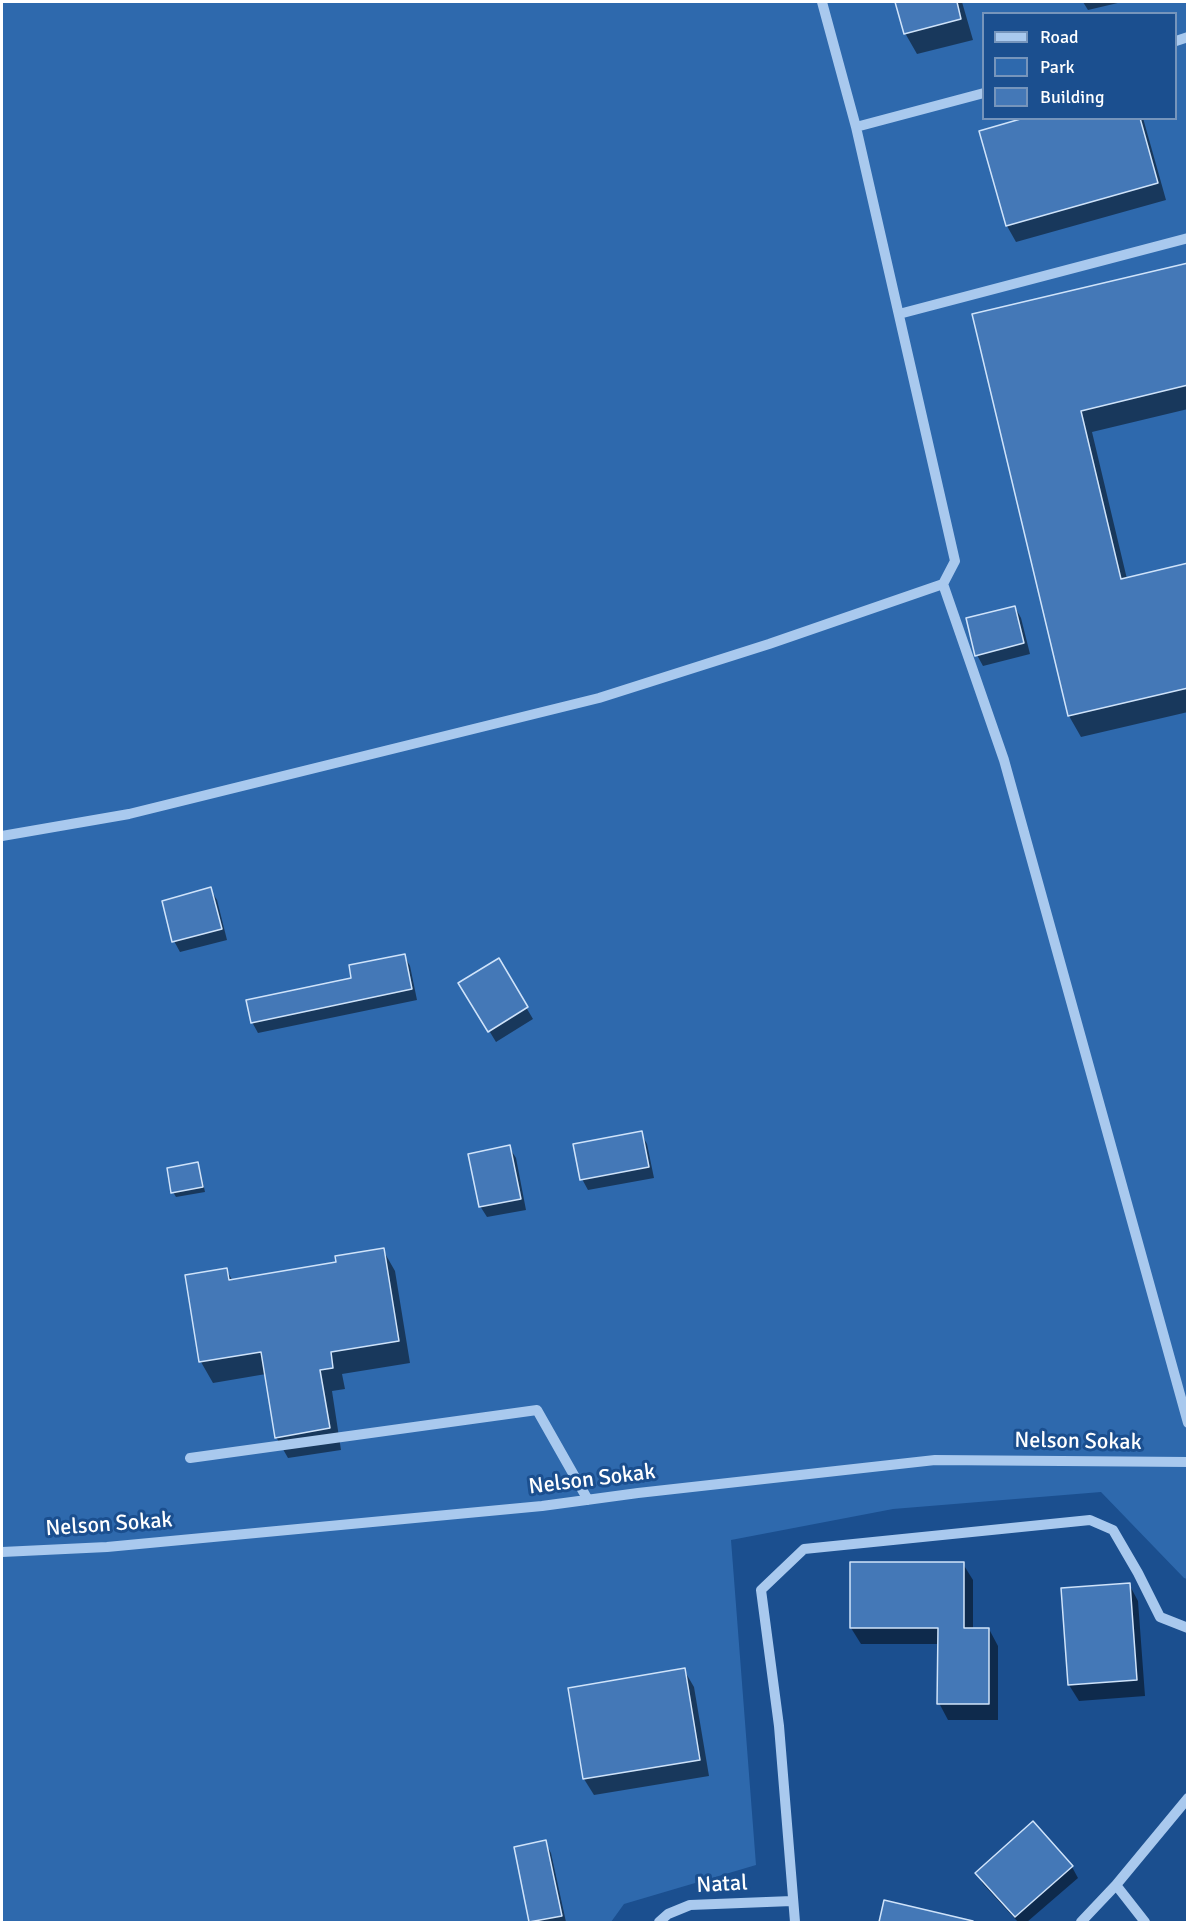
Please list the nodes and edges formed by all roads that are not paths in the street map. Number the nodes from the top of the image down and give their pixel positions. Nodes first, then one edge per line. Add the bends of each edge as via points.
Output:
1 (822, 2) edge
2 (982, 94) edge
3 (856, 127) junction
4 (1188, 238) edge
5 (899, 314) junction
6 (943, 584) junction
7 (2, 836) edge
8 (1188, 1423) edge
9 (190, 1458) dead end
10 (1188, 1462) edge
11 (588, 1500) junction
12 (2, 1552) edge
13 (1188, 1628) edge
14 (1188, 1798) edge
15 (1116, 1885) junction
16 (792, 1901) junction
17 (659, 1923) edge
18 (795, 1923) edge
19 (1081, 1923) edge
20 (1145, 1923) edge

1 - 3 street
2 - 3 street
3 - 5 street
4 - 5 street
5 - 6 street via 955,561
6 - 7 street via 599,698 129,814
6 - 8 street via 1004,760
9 - 11 street via 537,1410
10 - 11 street, Nelson Sokak via 935,1460
11 - 12 street, Nelson Sokak via 107,1547
13 - 16 street via 1160,1617 1113,1530 1090,1520 804,1549 761,1590 779,1726
14 - 15 street
15 - 19 street
15 - 20 street
16 - 17 street, Natal via 690,1905 668,1914
16 - 18 street

